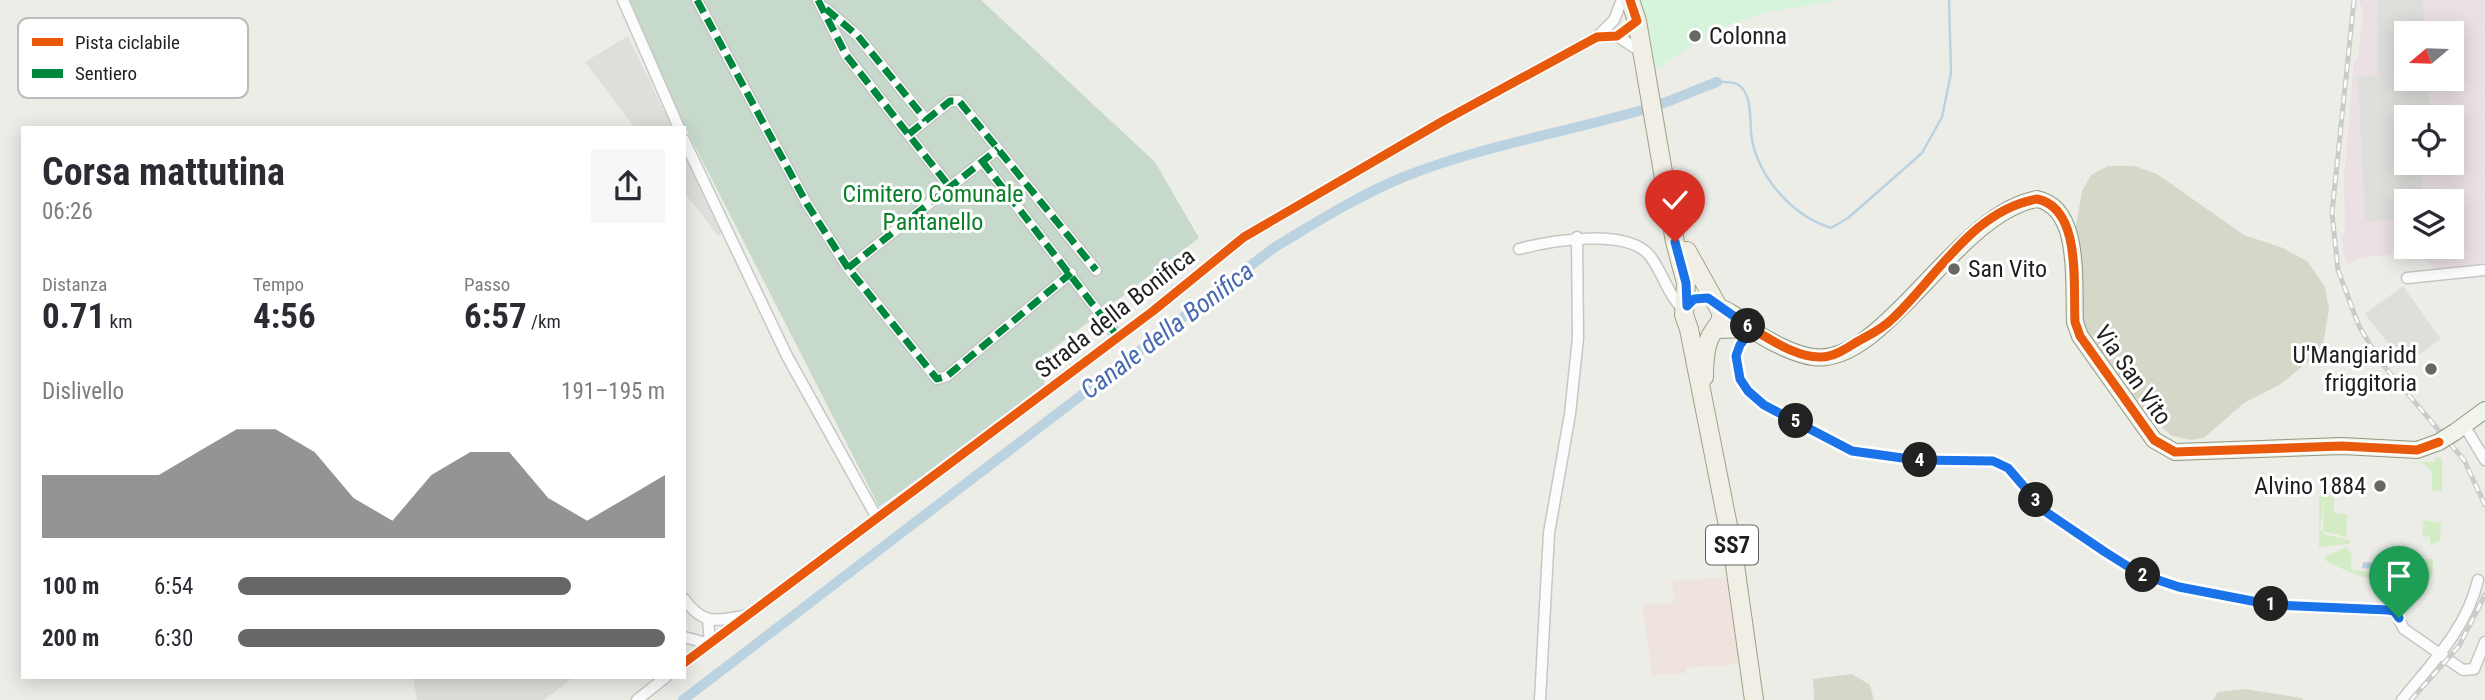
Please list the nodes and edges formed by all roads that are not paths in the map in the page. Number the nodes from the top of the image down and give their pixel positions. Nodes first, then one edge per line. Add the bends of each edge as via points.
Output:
1 (623, 0) edge
2 (697, 0) edge
3 (1622, 0) edge
4 (1630, 0) edge
5 (820, 3) edge
6 (1614, 20) junction
7 (1637, 21) junction
8 (1617, 36) junction
9 (1597, 37) junction
10 (1644, 61) junction
11 (926, 120) junction
12 (678, 126) edge
13 (909, 134) junction
14 (686, 144) edge
15 (998, 149) junction
16 (982, 161) junction
17 (949, 186) junction
18 (1673, 226) junction
19 (1577, 237) junction
20 (1519, 248) dead end
21 (848, 268) junction
22 (1096, 270) dead end
23 (2485, 270) edge
24 (1071, 273) junction
25 (2407, 278) dead end
26 (1716, 303) junction
27 (1686, 308) junction
28 (1689, 329) junction
29 (1752, 329) junction
30 (1714, 331) junction
31 (1118, 337) junction
32 (1703, 391) junction
33 (2485, 410) edge
34 (2460, 429) junction
35 (2485, 460) edge
36 (877, 517) junction
37 (2478, 580) dead end
38 (686, 602) edge
39 (747, 615) junction
40 (708, 620) junction
41 (686, 638) edge
42 (2485, 642) edge
43 (710, 644) junction
44 (2440, 652) junction
45 (686, 662) edge
46 (657, 682) edge
47 (637, 700) edge
48 (1540, 700) edge
49 (1754, 700) edge
50 (2402, 700) edge

1 - 12 street
2 - 21 street via 807,204
3 - 6 street
4 - 7 main road, SS7
5 - 11 street via 858,36
5 - 13 street via 846,55
6 - 7 street
6 - 9 street
7 - 8 street
7 - 10 main road, SS7
8 - 9 street
8 - 10 street
9 - 31 street, Strada della Bonifica via 1244,237
10 - 18 main road, SS7
11 - 13 street
11 - 15 street via 950,101 959,101
13 - 17 street
14 - 36 street via 786,356
15 - 16 street
15 - 22 street
16 - 17 street
16 - 24 street
17 - 21 street
18 - 26 main road, SS7
18 - 27 main road, SS7 via 1686,283
19 - 20 street
19 - 27 street via 1633,246 1648,253
19 - 48 street via 1578,338 1549,533
21 - 24 street via 937,379 947,376
23 - 25 street
24 - 31 street
26 - 27 main road via 1698,298
26 - 29 street, Via San Vito
26 - 30 main road, SS7 via 1721,321
27 - 28 main road, SS7 via 1684,320
28 - 30 main road via 1702,335
28 - 32 main road, SS7
29 - 30 street, Via San Vito
29 - 34 street, Via San Vito, bridge via 1812,357 1830,356 1892,320 1977,231 2006,210 2037,199 2057,207 2069,230 2075,322 2080,336 2164,448 2175,452 2342,446 2417,450
29 - 44 street via 1736,356 1740,379 1748,391 1764,405 1852,451 1917,460 1993,461 2008,468 2046,512 2140,574 2203,593 2273,605 2394,611 2404,629
30 - 32 main road, SS7 via 1704,366
31 - 36 street, Strada della Bonifica
32 - 49 main road, SS7 via 1733,551
33 - 34 street, Via San Vito
34 - 35 street
36 - 39 street, Strada della Bonifica
37 - 44 street via 2467,614
38 - 40 street via 694,613
39 - 40 street
39 - 43 street, Strada della Bonifica
40 - 43 street
41 - 43 street
42 - 44 street via 2474,669 2463,670
43 - 45 street, Strada della Bonifica
44 - 50 street
46 - 47 street

